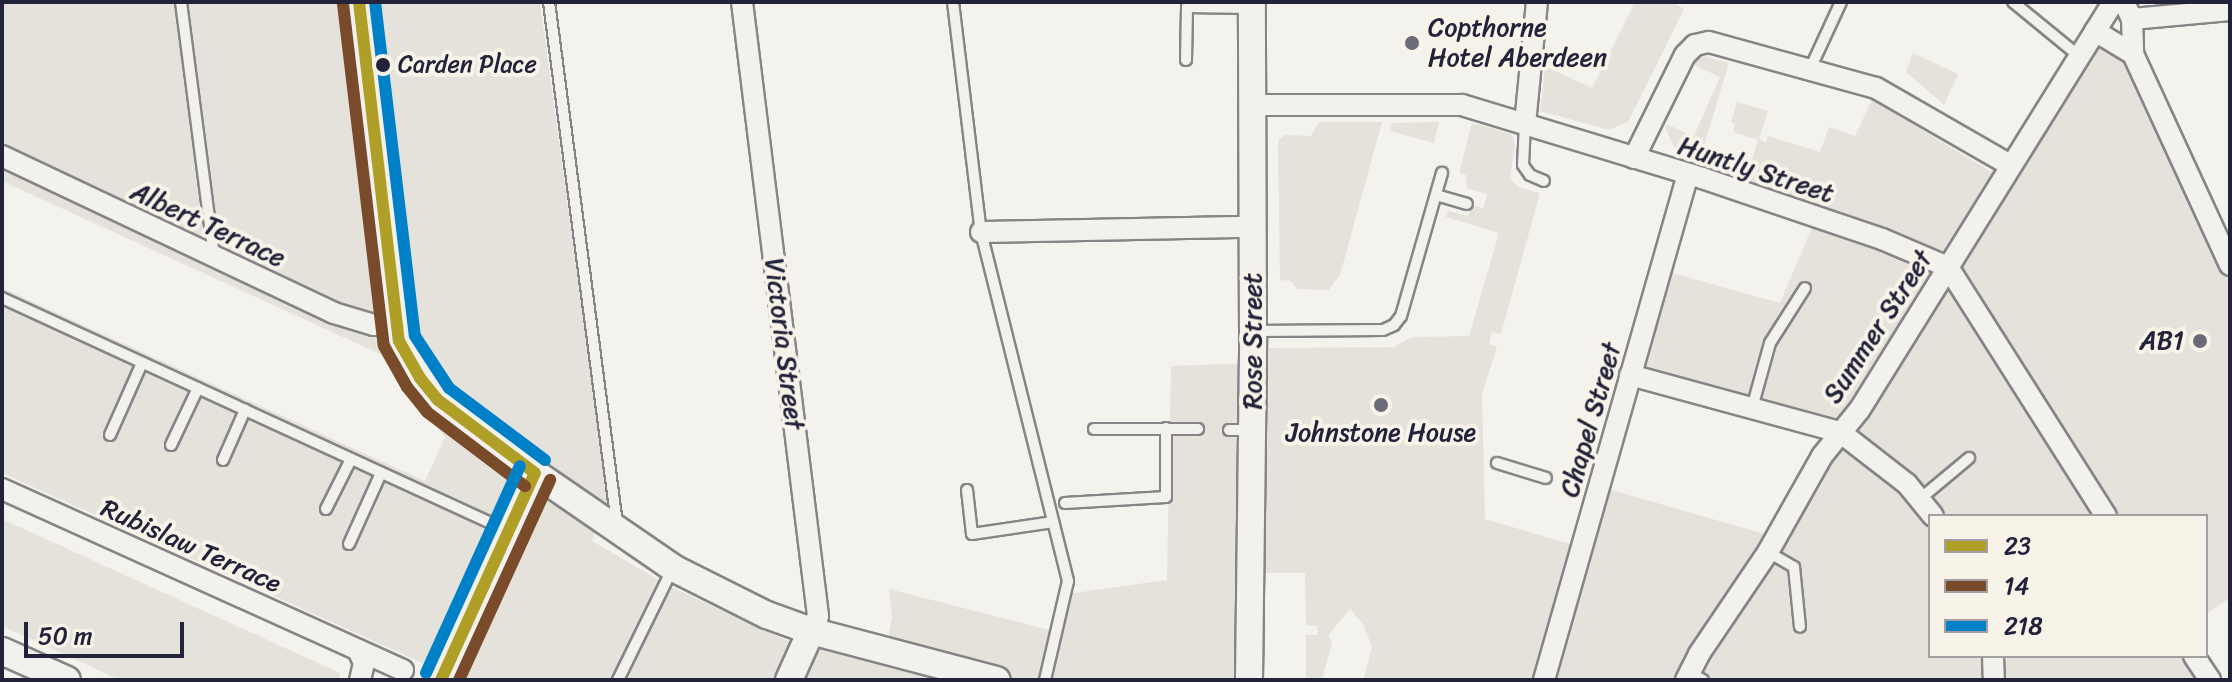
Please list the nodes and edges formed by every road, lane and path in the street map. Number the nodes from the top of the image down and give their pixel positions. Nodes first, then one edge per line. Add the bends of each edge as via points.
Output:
1 (181, 2) edge
2 (359, 2) edge
3 (549, 2) edge
4 (742, 2) edge
5 (953, 2) edge
6 (1537, 2) edge
7 (1841, 2) edge
8 (2013, 2) edge
9 (2113, 2) edge
10 (1252, 5) edge
11 (2128, 10) edge
12 (2230, 10) edge
13 (2095, 31) junction
14 (2133, 54) junction
15 (2079, 56) junction
16 (1186, 60) dead end
17 (1810, 69) junction
18 (1254, 105) junction
19 (1525, 124) junction
20 (2, 156) edge
21 (1634, 158) junction
22 (2010, 165) junction
23 (1442, 173) dead end
24 (1688, 174) junction
25 (1544, 181) dead end
26 (1436, 195) junction
27 (1467, 204) dead end
28 (1253, 227) junction
29 (981, 232) junction
30 (214, 255) junction
31 (2230, 265) edge
32 (1948, 267) junction
33 (1805, 288) dead end
34 (2, 298) edge
35 (396, 322) junction
36 (1253, 331) junction
37 (142, 363) junction
38 (1630, 375) junction
39 (198, 388) junction
40 (1752, 408) junction
41 (245, 410) junction
42 (1166, 428) junction
43 (1094, 429) dead end
44 (1198, 429) dead end
45 (1840, 432) junction
46 (110, 435) dead end
47 (171, 445) dead end
48 (1969, 458) dead end
49 (351, 459) junction
50 (223, 460) dead end
51 (1497, 463) dead end
52 (381, 473) junction
53 (535, 473) junction
54 (1546, 478) dead end
55 (2, 489) edge
56 (967, 490) dead end
57 (1065, 503) dead end
58 (1926, 508) edge
59 (326, 509) dead end
60 (2105, 514) edge
61 (1053, 522) junction
62 (508, 531) junction
63 (618, 531) junction
64 (349, 544) dead end
65 (1768, 552) junction
66 (673, 568) junction
67 (1800, 627) dead end
68 (811, 631) junction
69 (358, 650) junction
70 (2, 651) edge
71 (1993, 658) edge
72 (2195, 658) edge
73 (403, 670) dead end
74 (1693, 677) edge
75 (67, 680) edge
76 (360, 680) edge
77 (441, 680) edge
78 (618, 680) edge
79 (789, 680) edge
80 (997, 680) edge
81 (1045, 680) edge
82 (1249, 680) edge
83 (1544, 680) edge
84 (1994, 680) edge
85 (2210, 680) edge

1 - 30 lane
2 - 35 street
3 - 63 lane
4 - 68 street, Victoria Street via 818,616
5 - 29 lane
6 - 19 street
7 - 17 lane
8 - 15 lane
9 - 13 street, Summer Street
10 - 16 lane via 1187,7
10 - 18 street, Rose Street
11 - 12 street
11 - 14 street
13 - 14 street
13 - 15 street, Summer Street
14 - 31 street
15 - 22 street, Summer Street
17 - 21 street via 1709,42 1695,45 1685,55
17 - 22 street via 1876,88
18 - 19 street, Huntly Street via 1462,105
18 - 28 street, Rose Street
19 - 21 street, Huntly Street
19 - 25 lane via 1523,165
20 - 30 street, Albert Terrace
21 - 24 street, Huntly Street
22 - 32 street, Summer Street
23 - 26 lane
24 - 32 street, Huntly Street via 1882,239
24 - 38 street, Chapel Street
26 - 27 lane
26 - 36 lane via 1394,325 1383,330
28 - 29 street
28 - 36 street, Rose Street
29 - 61 lane
30 - 35 street, Albert Terrace via 334,313 374,325
32 - 45 street, Summer Street via 1860,409
32 - 60 street
33 - 40 lane via 1770,343
34 - 37 lane
35 - 53 street via 405,355 438,400
36 - 82 street, Rose Street via 1241,430
37 - 39 lane
37 - 46 lane
38 - 40 street
38 - 83 street, Chapel Street via 1591,490
39 - 41 lane
39 - 47 lane
40 - 45 street
41 - 49 lane
41 - 50 lane
42 - 43 lane
42 - 44 lane
42 - 57 lane via 1166,497
45 - 58 street via 1907,484
45 - 65 street, Summer Street
48 - 58 lane
49 - 52 lane
49 - 59 lane
51 - 54 lane
52 - 62 lane
52 - 64 lane
53 - 62 street
53 - 63 street
55 - 69 street, Rubislaw Terrace
56 - 61 lane via 972,534
61 - 81 lane via 1068,581
62 - 77 street
63 - 66 street
65 - 67 lane via 1794,567
65 - 74 street, Summer Street
66 - 68 street
66 - 78 lane
68 - 79 street, Victoria Street
68 - 80 street
69 - 73 street, Rubislaw Terrace
69 - 76 street via 364,663
70 - 75 street
71 - 84 street
72 - 85 street

